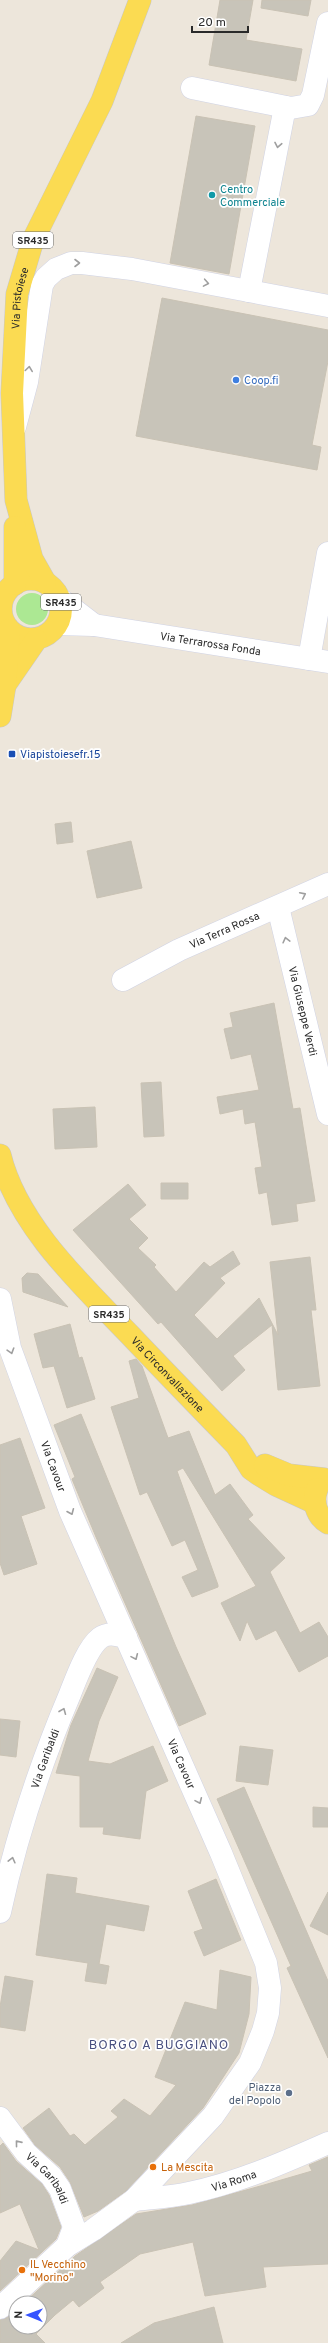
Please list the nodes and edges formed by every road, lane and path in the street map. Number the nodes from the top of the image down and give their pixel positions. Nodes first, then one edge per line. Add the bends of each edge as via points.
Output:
1 (140, 0) edge
2 (328, 24) edge
3 (192, 88) dead end
4 (285, 107) junction
5 (250, 290) junction
6 (328, 306) edge
7 (13, 434) junction
8 (16, 500) junction
9 (328, 553) edge
10 (45, 582) junction
11 (15, 584) junction
12 (60, 599) junction
13 (58, 624) junction
14 (94, 625) junction
15 (9, 630) junction
16 (36, 640) junction
17 (318, 660) edge
18 (5, 685) junction
19 (0, 716) edge
20 (328, 884) edge
21 (278, 907) junction
22 (123, 980) dead end
23 (328, 1114) edge
24 (1, 1163) edge
25 (0, 1192) edge
26 (0, 1299) edge
27 (236, 1445) junction
28 (326, 1477) edge
29 (315, 1503) junction
30 (328, 1523) edge
31 (126, 1637) junction
32 (0, 1912) edge
33 (0, 2118) edge
34 (328, 2143) edge
35 (134, 2200) junction
36 (67, 2246) junction
37 (0, 2308) edge

1 - 7 main road, Via Pistoiese / SR435 via 102,101 26,257 15,314
2 - 4 street via 311,102 300,108
3 - 4 street
4 -> 5 street
5 - 6 street
7 -> 5 street via 27,382 42,285 56,269 71,263 82,263 132,269
7 - 8 main road, Via Pistoiese / SR435
8 - 10 main road, Via Pistoiese / SR435 via 32,559
8 - 11 main road, Via Pistoiese / SR435
9 - 17 street
10 - 11 main road, SR435 via 33,579
10 - 12 main road, Via Pistoiese / SR435 via 57,592
11 - 15 main road, SR435 via 2,602 2,617
12 - 13 main road, SR435 via 62,612
12 - 14 street, Via Terrarossa Fonda
13 - 14 street, Via Terrarossa Fonda
13 - 16 main road, SR435 via 49,634
14 - 17 street, Via Terrarossa Fonda
15 - 16 main road via 21,638
15 - 18 main road, SR435
16 - 18 main road, SR435
18 - 19 main road, SR435
21 -> 20 street, Via Terra Rossa
21 - 22 street, Via Terra Rossa via 180,950
23 -> 21 street, Via Giuseppe Verdi
24 - 25 street
24 - 27 main road, Via Circonvallazione / SR435 via 18,1203 69,1270
26 -> 31 street, Via Cavour via 10,1348 70,1511
27 - 28 main road, Via Circonvallazione / SR435 via 281,1473
27 - 29 main road, Via Circonvallazione / SR435 via 251,1469 276,1485
28 - 29 main road, Via Circonvallazione / SR435 via 315,1493
29 - 30 main road via 318,1513
32 -> 31 street, Via Garibaldi via 26,1808 77,1677 100,1638 111,1634
31 -> 35 street, Via Cavour via 221,1853 266,1963 270,1988 268,2013 250,2063 213,2116
36 -> 33 street, Via Garibaldi via 74,2227 60,2188 26,2153
34 - 35 street, Via Roma via 226,2184 188,2194
35 - 36 street, Via Cavour
36 - 37 street, Via Cavour

